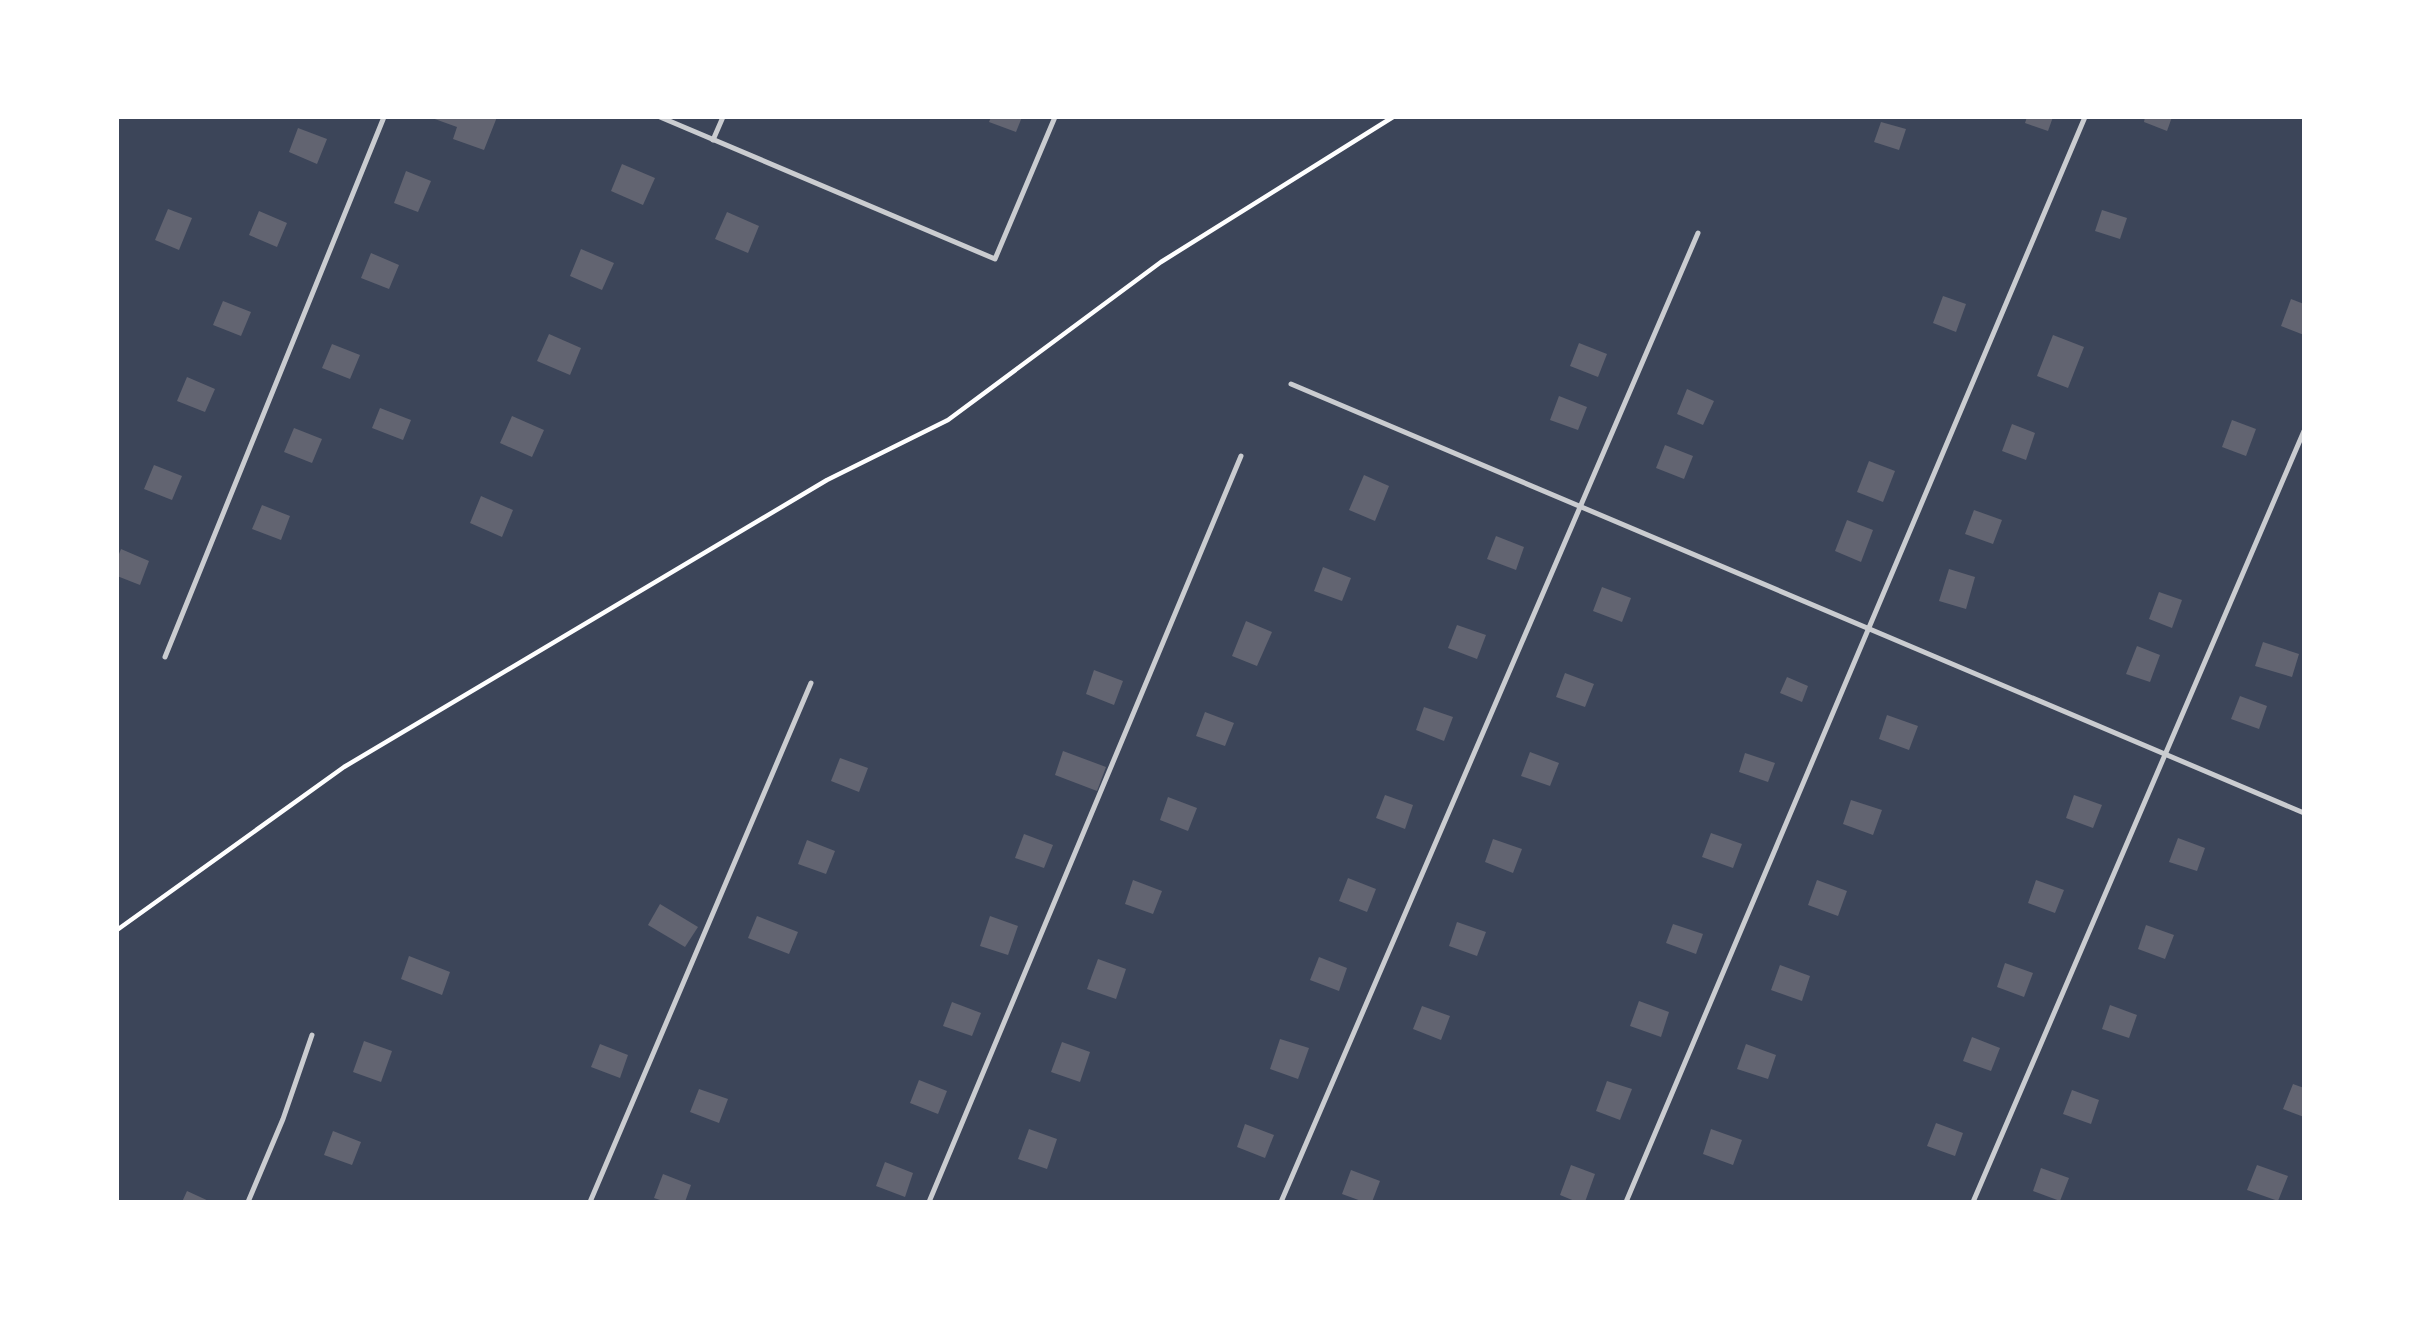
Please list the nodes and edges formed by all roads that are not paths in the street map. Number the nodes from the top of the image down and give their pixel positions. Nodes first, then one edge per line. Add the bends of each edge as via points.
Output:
1 (384, 117) edge
2 (660, 117) edge
3 (723, 117) edge
4 (1055, 117) edge
5 (2085, 117) edge
6 (713, 140) junction
7 (1698, 233) dead end
8 (1291, 384) dead end
9 (2304, 431) edge
10 (1241, 456) dead end
11 (1580, 507) junction
12 (1869, 629) junction
13 (165, 657) dead end
14 (811, 683) dead end
15 (2165, 754) junction
16 (2304, 813) edge
17 (312, 1035) dead end
18 (248, 1202) edge
19 (590, 1202) edge
20 (929, 1202) edge
21 (1281, 1202) edge
22 (1626, 1202) edge
23 (1973, 1202) edge

1 - 13 lane
2 - 6 lane
3 - 6 lane
4 - 6 lane via 995,259
5 - 12 lane
7 - 11 lane
8 - 11 lane
9 - 15 lane
10 - 20 lane
11 - 12 lane
11 - 21 lane
12 - 15 lane
12 - 22 lane
14 - 19 lane
15 - 16 lane
15 - 23 lane
17 - 18 lane

